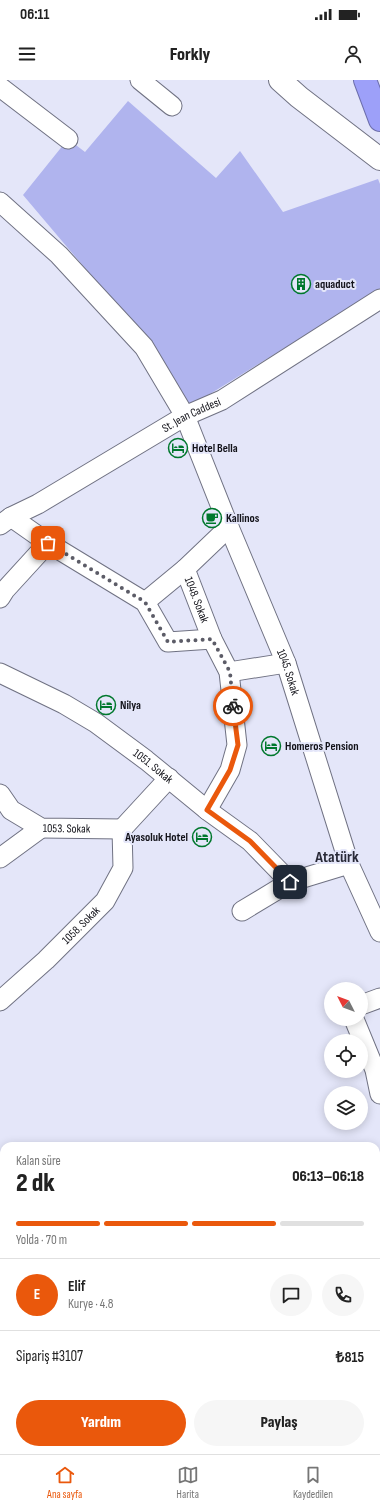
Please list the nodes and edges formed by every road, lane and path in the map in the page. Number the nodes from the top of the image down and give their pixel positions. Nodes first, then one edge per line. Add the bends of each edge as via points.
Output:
1 (140, 80) edge
2 (280, 80) edge
3 (365, 80) edge
4 (0, 87) edge
5 (172, 106) dead end
6 (380, 120) edge
7 (68, 139) dead end
8 (380, 160) edge
9 (0, 202) edge
10 (380, 299) edge
11 (185, 416) junction
12 (5, 521) edge
13 (229, 527) junction
14 (48, 543) junction
15 (185, 569) junction
16 (0, 598) edge
17 (145, 602) junction
18 (212, 639) junction
19 (286, 663) junction
20 (230, 672) junction
21 (0, 673) edge
22 (169, 778) junction
23 (0, 794) edge
24 (207, 810) junction
25 (42, 828) junction
26 (122, 829) junction
27 (0, 858) edge
28 (349, 864) junction
29 (290, 882) junction
30 (242, 911) dead end
31 (380, 932) edge
32 (380, 998) edge
33 (0, 1001) edge
34 (368, 1002) edge
35 (357, 1026) edge
36 (380, 1094) edge

1 - 5 street
2 - 8 street
3 - 6 highway
4 - 7 street
9 - 11 street, 1045. Sokak via 59,255 144,347
10 - 11 street, St. Jean Caddesi via 222,400
11 - 12 street, St. Jean Caddesi
11 - 13 street, 1045. Sokak
12 - 14 street
13 - 15 street
13 - 19 street, 1045. Sokak
14 - 16 street
14 - 17 street
15 - 17 street
15 - 18 street, 1048. Sokak
17 - 18 street via 168,642
18 - 20 street, 1048. Sokak
19 - 20 street
19 - 28 street, 1045. Sokak
20 - 24 street, 1048. Sokak via 238,745 230,770
21 - 22 street, 1051. Sokak via 64,704 96,723
22 - 24 street, 1051. Sokak
22 - 26 street
23 - 25 street, 1053. Sokak via 11,810
24 - 29 street, 1051. Sokak via 250,841
25 - 26 street, 1053. Sokak
25 - 27 street
26 - 33 street, 1058. Sokak via 123,868 106,902
28 - 29 street
28 - 31 street, 1045. Sokak
29 - 30 street
32 - 34 street
35 - 36 street via 375,1070

